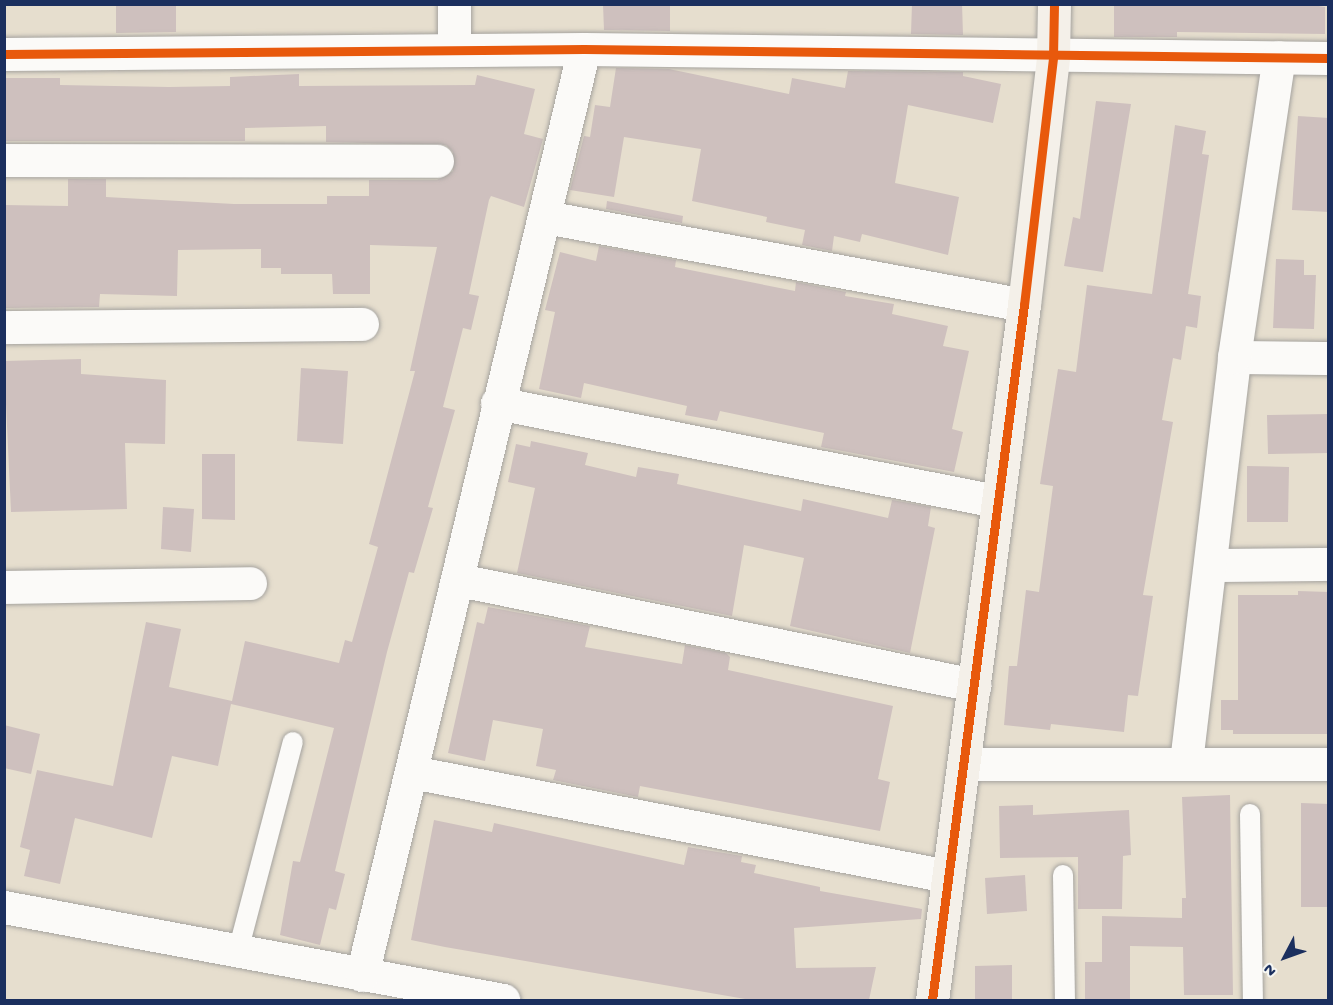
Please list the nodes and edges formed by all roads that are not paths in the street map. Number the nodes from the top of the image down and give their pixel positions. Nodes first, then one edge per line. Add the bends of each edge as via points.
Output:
1 (454, 4) edge
2 (1054, 4) edge
3 (584, 49) junction
4 (454, 50) junction
5 (4, 54) edge
6 (1053, 57) junction
7 (1279, 57) junction
8 (1329, 58) edge
9 (4, 160) edge
10 (437, 161) dead end
11 (546, 217) junction
12 (1024, 305) junction
13 (362, 324) dead end
14 (4, 327) edge
15 (1234, 357) junction
16 (1329, 358) edge
17 (496, 403) junction
18 (996, 501) junction
19 (1329, 564) edge
20 (1211, 565) junction
21 (459, 580) junction
22 (249, 583) dead end
23 (4, 587) edge
24 (974, 685) junction
25 (293, 742) dead end
26 (1186, 762) junction
27 (965, 764) junction
28 (1329, 764) edge
29 (412, 772) junction
30 (1250, 814) dead end
31 (1062, 875) dead end
32 (947, 876) junction
33 (4, 907) edge
34 (238, 951) junction
35 (362, 975) junction
36 (503, 1000) edge
37 (932, 1000) edge
38 (1065, 1000) edge
39 (1253, 1000) edge

1 - 4 street
2 - 6 street
3 - 4 street
3 - 6 street
3 - 11 street
4 - 5 street
6 - 7 street
6 - 12 street
7 - 8 street
7 - 15 street
9 - 10 street
11 - 12 street
11 - 17 street
12 - 18 street
13 - 14 street
15 - 16 street
15 - 20 street
17 - 18 street
17 - 21 street
18 - 24 street
19 - 20 street
20 - 26 street
21 - 24 street
21 - 29 street
22 - 23 street
24 - 27 street
25 - 34 lane
26 - 27 street
26 - 28 street
27 - 32 street
29 - 32 street
29 - 35 street
30 - 39 lane
31 - 38 lane
32 - 37 street
33 - 34 street
34 - 35 street
35 - 36 street

